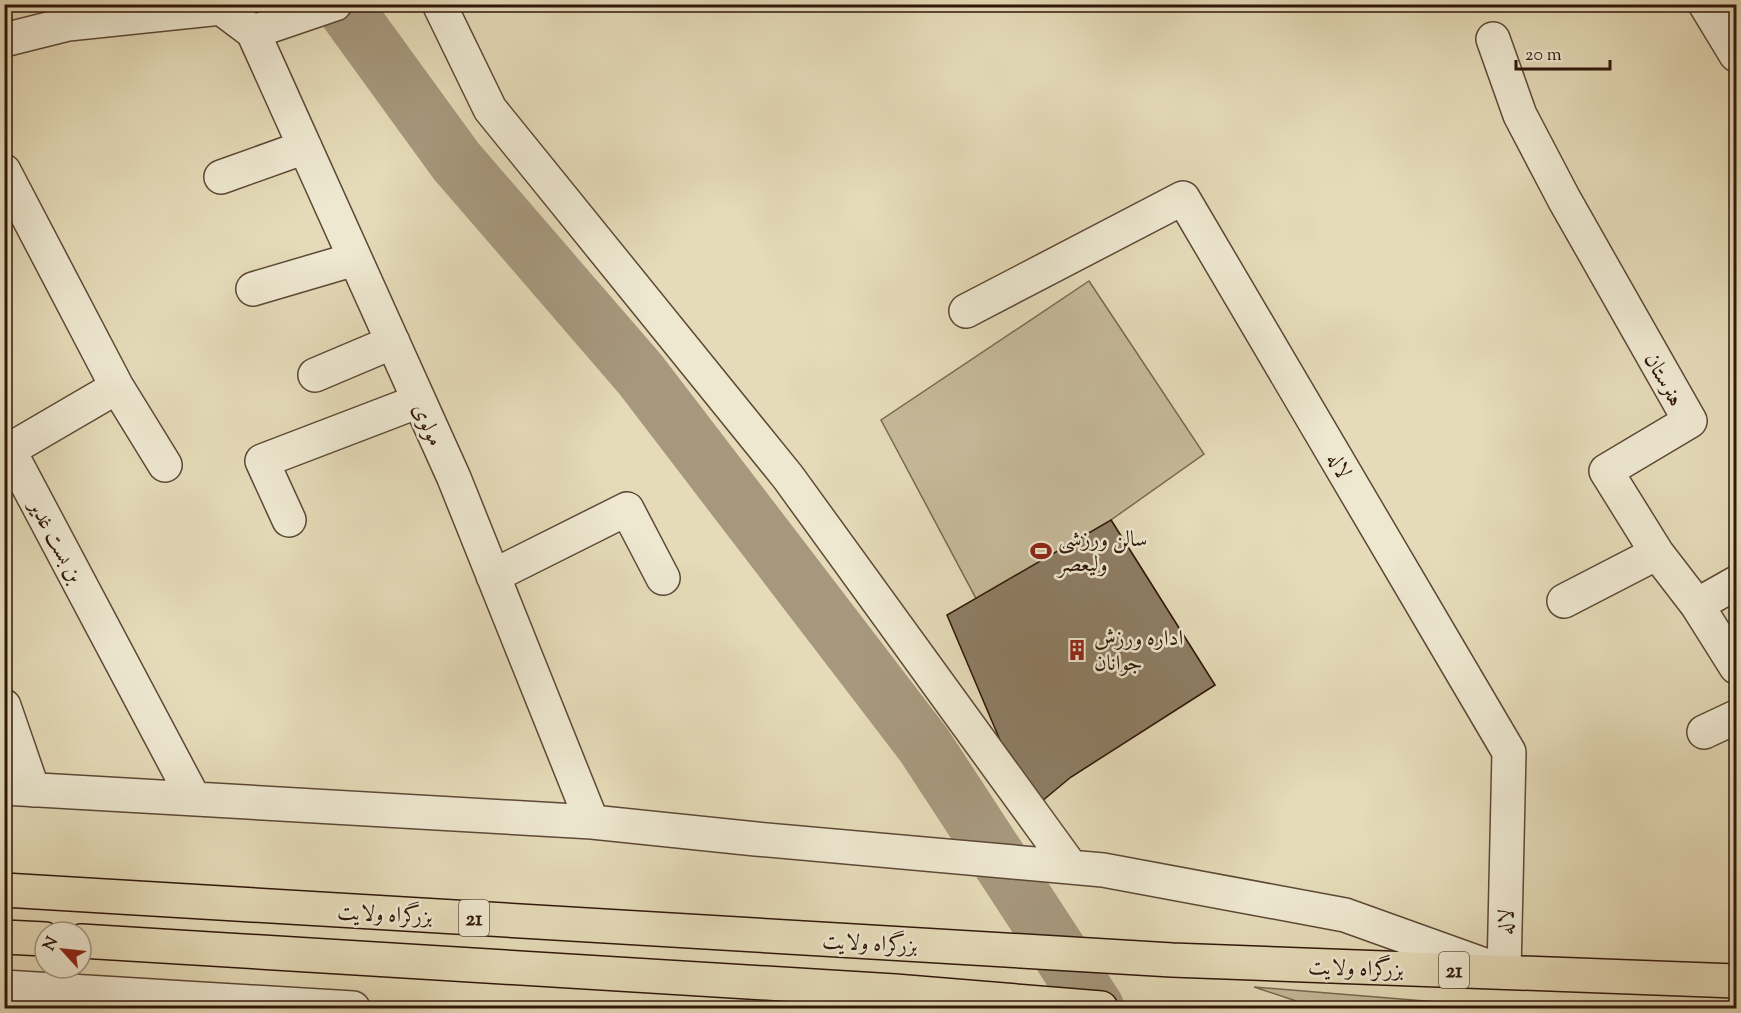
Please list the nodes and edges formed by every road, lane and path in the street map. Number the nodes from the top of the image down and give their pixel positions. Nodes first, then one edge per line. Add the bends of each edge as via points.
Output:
1 (335, 4) edge
2 (439, 4) edge
3 (1705, 4) edge
4 (254, 31) junction
5 (4, 39) edge
6 (1493, 39) dead end
7 (1737, 56) edge
8 (305, 147) junction
9 (4, 171) edge
10 (221, 177) dead end
11 (355, 259) junction
12 (253, 289) dead end
13 (966, 310) dead end
14 (393, 342) junction
15 (315, 375) dead end
16 (117, 387) junction
17 (419, 401) junction
18 (165, 465) dead end
19 (289, 520) dead end
20 (1657, 554) junction
21 (493, 576) junction
22 (663, 578) dead end
23 (1737, 583) edge
24 (1564, 601) dead end
25 (1697, 605) junction
26 (1737, 667) edge
27 (4, 706) edge
28 (1737, 717) edge
29 (1704, 732) dead end
30 (19, 789) edge
31 (194, 799) junction
32 (592, 822) junction
33 (1069, 867) junction
34 (4, 890) edge
35 (4, 937) edge
36 (33, 938) edge
37 (93, 942) edge
38 (1504, 972) junction
39 (1737, 981) edge
40 (4, 987) edge
41 (90, 1000) edge
42 (353, 1008) edge
43 (1101, 1008) edge

1 - 4 street
2 - 33 street via 490,109 788,477
3 - 7 street
4 - 5 street via 221,8 68,24
4 - 8 street, مولوی
6 - 20 street, هنرستان via 1520,115 1690,421 1605,471
8 - 10 street
8 - 11 street, مولوی
9 - 16 street
11 - 12 street
11 - 14 street, مولوی
13 - 38 street, لاله via 1183,198 1509,753
14 - 15 street
14 - 17 street, مولوی
16 - 18 street
16 - 31 street, بن بست غدیر via 9,450
17 - 19 street via 261,461
17 - 21 street, مولوی
20 - 24 street
20 - 25 street, هنرستان
21 - 22 street via 627,510
21 - 32 street, مولوی
23 - 25 street
25 - 26 street, هنرستان
27 - 30 street
28 - 29 street
30 - 31 street
31 - 32 street
32 - 33 street
33 - 38 street via 1345,915
34 - 38 highway, بزرگراه ولایت / 21 via 1172,960
35 - 36 highway
37 - 43 highway, بزرگراه ولایت / 21 via 895,991
38 - 39 highway, بزرگراه ولایت / 21
40 - 41 street
41 - 42 street

